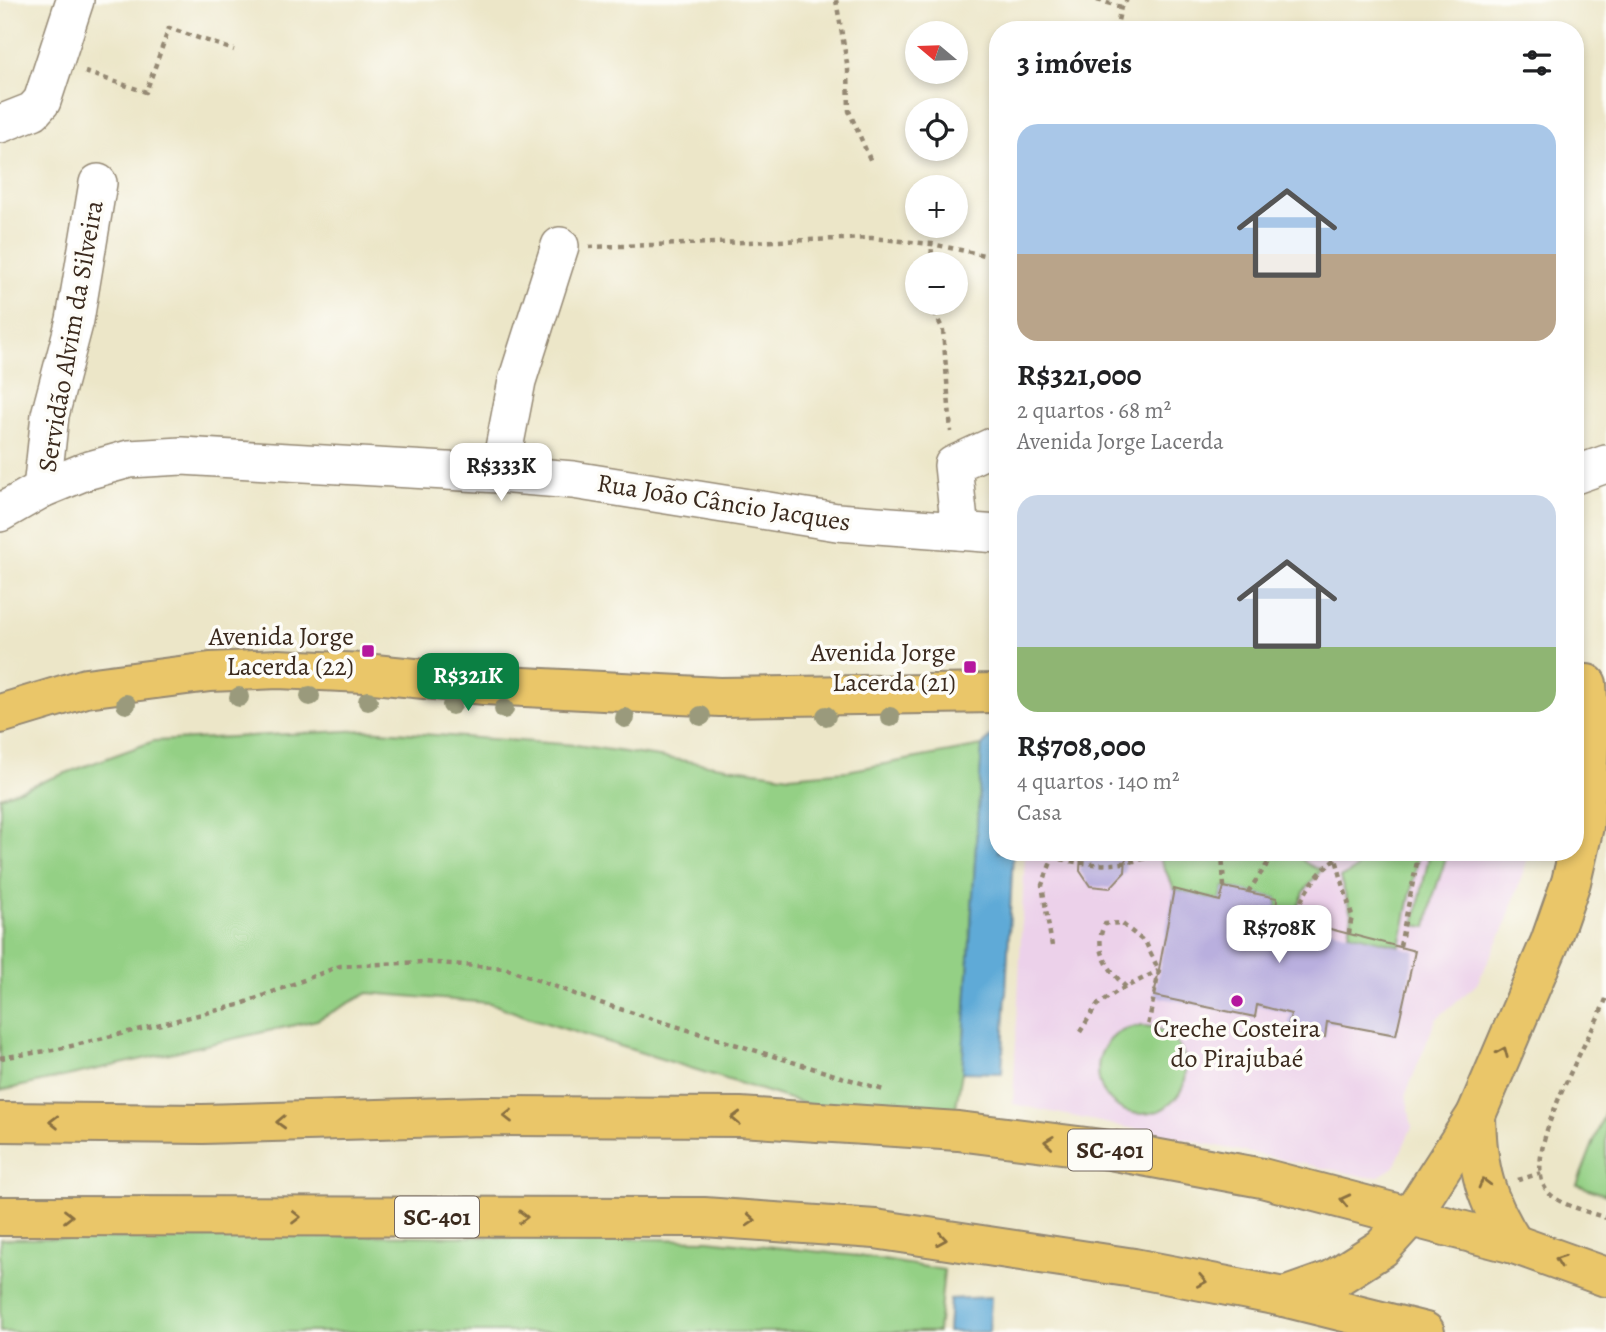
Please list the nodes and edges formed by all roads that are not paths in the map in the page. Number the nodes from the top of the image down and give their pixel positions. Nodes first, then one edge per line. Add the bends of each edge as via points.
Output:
1 (75, 0) edge
2 (0, 124) edge
3 (98, 183) dead end
4 (560, 246) road end
5 (989, 448) edge
6 (1606, 464) edge
7 (1584, 472) edge
8 (499, 474) junction
9 (42, 489) junction
10 (0, 513) edge
11 (960, 531) junction
12 (989, 533) edge
13 (1589, 684) edge
14 (989, 693) edge
15 (0, 715) edge
16 (1584, 826) edge
17 (1576, 861) edge
18 (1476, 1115) junction
19 (0, 1122) edge
20 (0, 1216) edge
21 (1411, 1216) junction
22 (1514, 1244) junction
23 (1606, 1277) edge
24 (1284, 1297) junction
25 (1424, 1332) edge

1 - 2 street via 42,101 33,111
3 - 9 street, Servidão Alvim da Silveira via 75,320 50,415
4 - 8 street via 517,381
5 - 11 street via 953,465
6 - 7 street
8 - 9 street, Rua João Câncio Jacques via 182,456 129,459
8 - 11 street, Rua João Câncio Jacques via 617,485 837,522
9 - 10 street, Rua João Câncio Jacques
11 - 12 street, Rua João Câncio Jacques
16 -> 13 main road
14 - 15 main road via 720,697 278,669 211,672 86,688
18 -> 17 main road via 1550,942
18 - 21 main road
22 -> 18 main road via 1486,1191 1477,1153
21 -> 19 main road, SC-401 via 1262,1178 1110,1150 958,1131 740,1117
20 -> 24 main road, SC-401 via 704,1217 874,1229 1135,1268
21 - 22 main road, SC-401
21 - 24 main road via 1382,1248 1342,1274
23 -> 22 main road, SC-401
24 - 25 main road, SC-401

